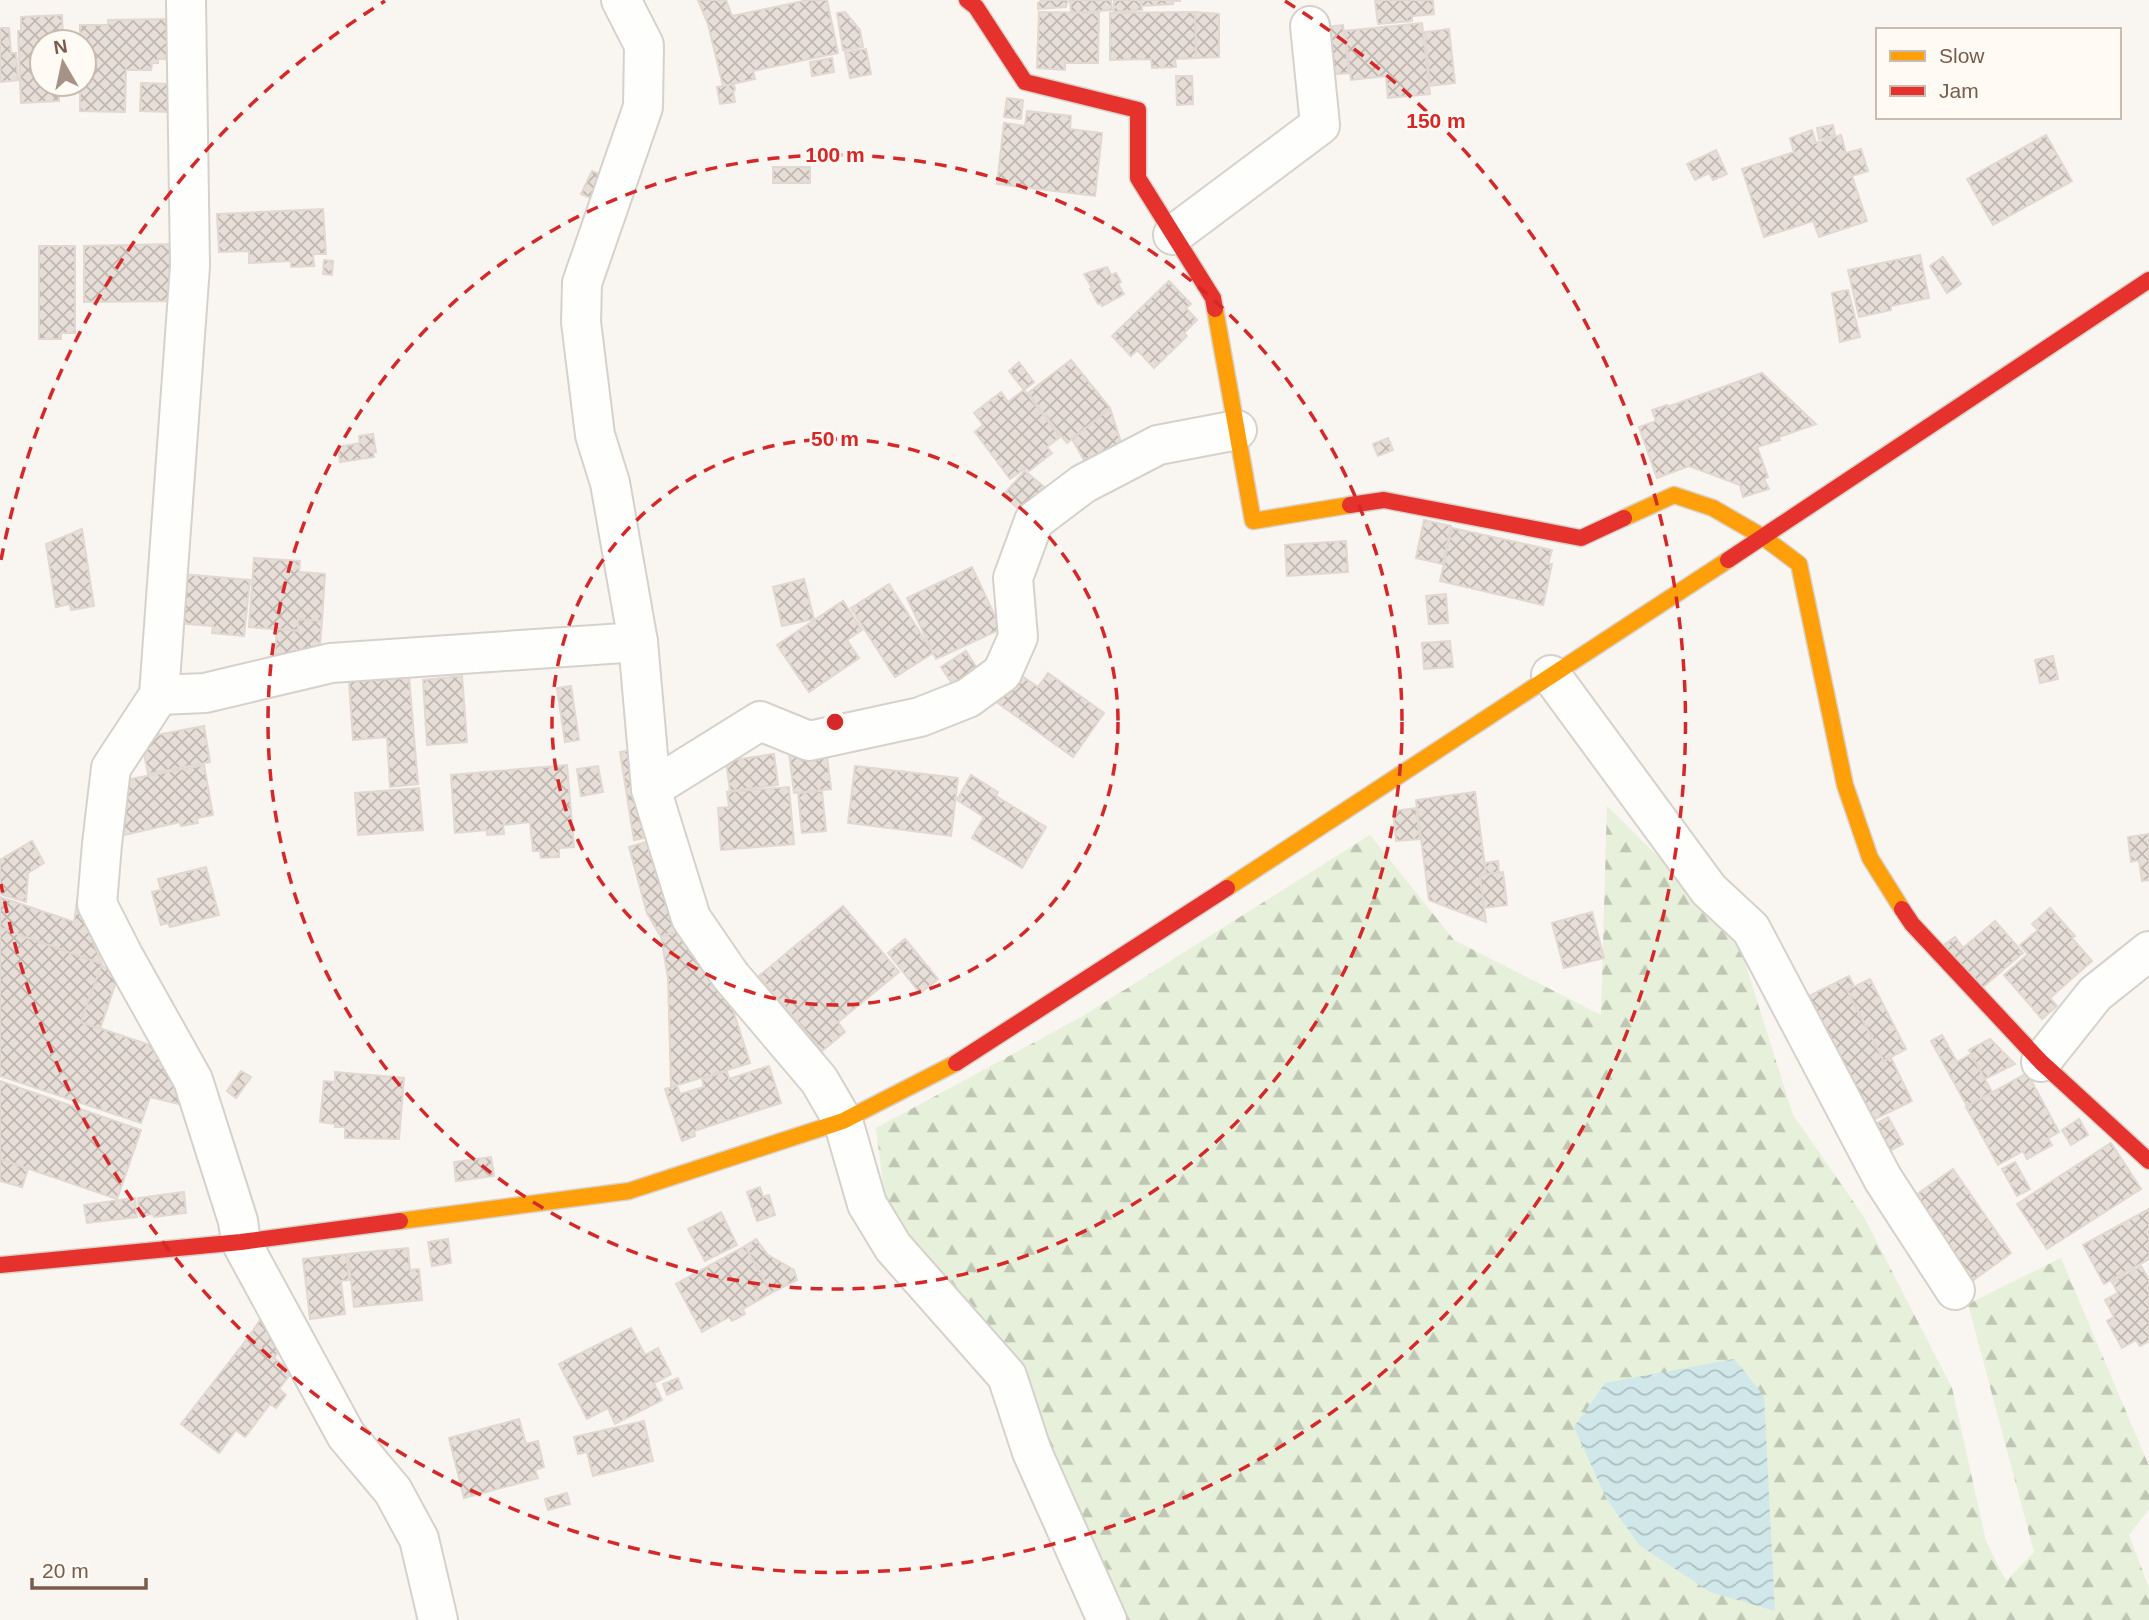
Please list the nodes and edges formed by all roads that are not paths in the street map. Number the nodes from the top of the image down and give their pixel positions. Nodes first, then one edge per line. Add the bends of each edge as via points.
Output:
1 (173, 0) edge
2 (209, 0) edge
3 (621, 0) edge
4 (967, 0) edge
5 (186, 1) edge
6 (1310, 26) dead end
7 (1173, 235) junction
8 (2149, 280) edge
9 (1237, 430) junction
10 (1763, 537) junction
11 (638, 642) junction
12 (1551, 675) junction
13 (159, 695) junction
14 (651, 789) junction
15 (2149, 951) edge
16 (2041, 1062) junction
17 (843, 1121) junction
18 (2149, 1161) edge
19 (241, 1242) junction
20 (0, 1265) edge
21 (1955, 1290) dead end
22 (438, 1620) edge
23 (1107, 1620) edge

1 - 5 street
2 - 5 street
3 - 11 street via 644,45 643,107 582,283 581,322 595,435 610,483
4 - 7 street via 1025,82 1138,110 1138,178
5 - 13 street via 190,266
6 - 7 street via 1320,125
7 - 9 street via 1213,298
8 - 10 street
9 - 10 street via 1253,521 1384,500 1581,538 1674,495 1713,508
9 - 14 street via 1158,445 1083,484 1034,521 1013,579 1018,637 1002,673 968,698 920,717 809,741 760,721
10 - 12 street
10 - 16 street via 1799,564 1845,785 1870,858 1912,924
11 - 13 street via 331,663 205,693
11 - 14 street
12 - 17 street via 956,1063
12 - 21 street via 1709,890 1751,929 1883,1178
13 - 19 street via 111,768 97,904 193,1080
14 - 17 street via 691,918 730,975 819,1080
15 - 16 street via 2095,994
16 - 18 street
17 - 19 street via 629,1191
17 - 23 street via 867,1205 893,1247 1007,1376 1032,1452
19 - 20 street
19 - 22 street via 346,1435 393,1491 419,1539

